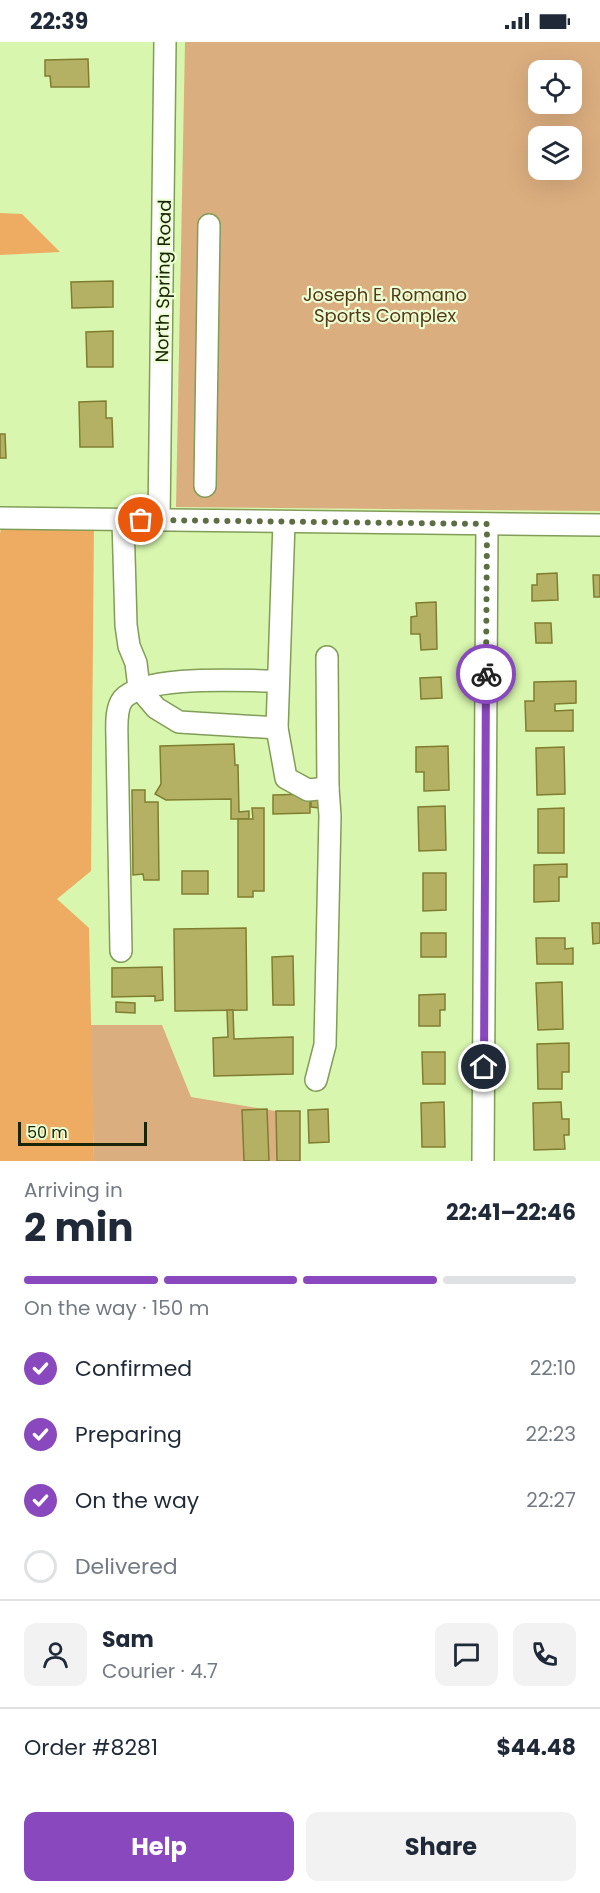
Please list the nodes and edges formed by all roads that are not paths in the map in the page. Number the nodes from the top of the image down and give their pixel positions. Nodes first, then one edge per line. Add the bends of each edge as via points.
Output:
1 (165, 42) edge
2 (209, 225) dead end
3 (206, 486) dead end
4 (0, 518) edge
5 (123, 520) junction
6 (159, 520) junction
7 (284, 522) junction
8 (487, 524) junction
9 (600, 525) edge
10 (327, 657) dead end
11 (279, 671) junction
12 (139, 688) junction
13 (277, 728) junction
14 (328, 788) junction
15 (121, 951) dead end
16 (316, 1080) dead end
17 (483, 1161) edge

1 - 6 street, North Spring Road
2 - 3 street
4 - 5 street
5 - 6 street
5 - 12 street via 126,625
6 - 7 street
7 - 8 street
7 - 11 street
8 - 9 street
8 - 17 street
10 - 14 street
11 - 12 street
11 - 13 street
12 - 13 street via 156,708 179,723
12 - 15 street via 122,700 118,712
13 - 14 street via 285,778 308,790
14 - 16 street via 325,1045

